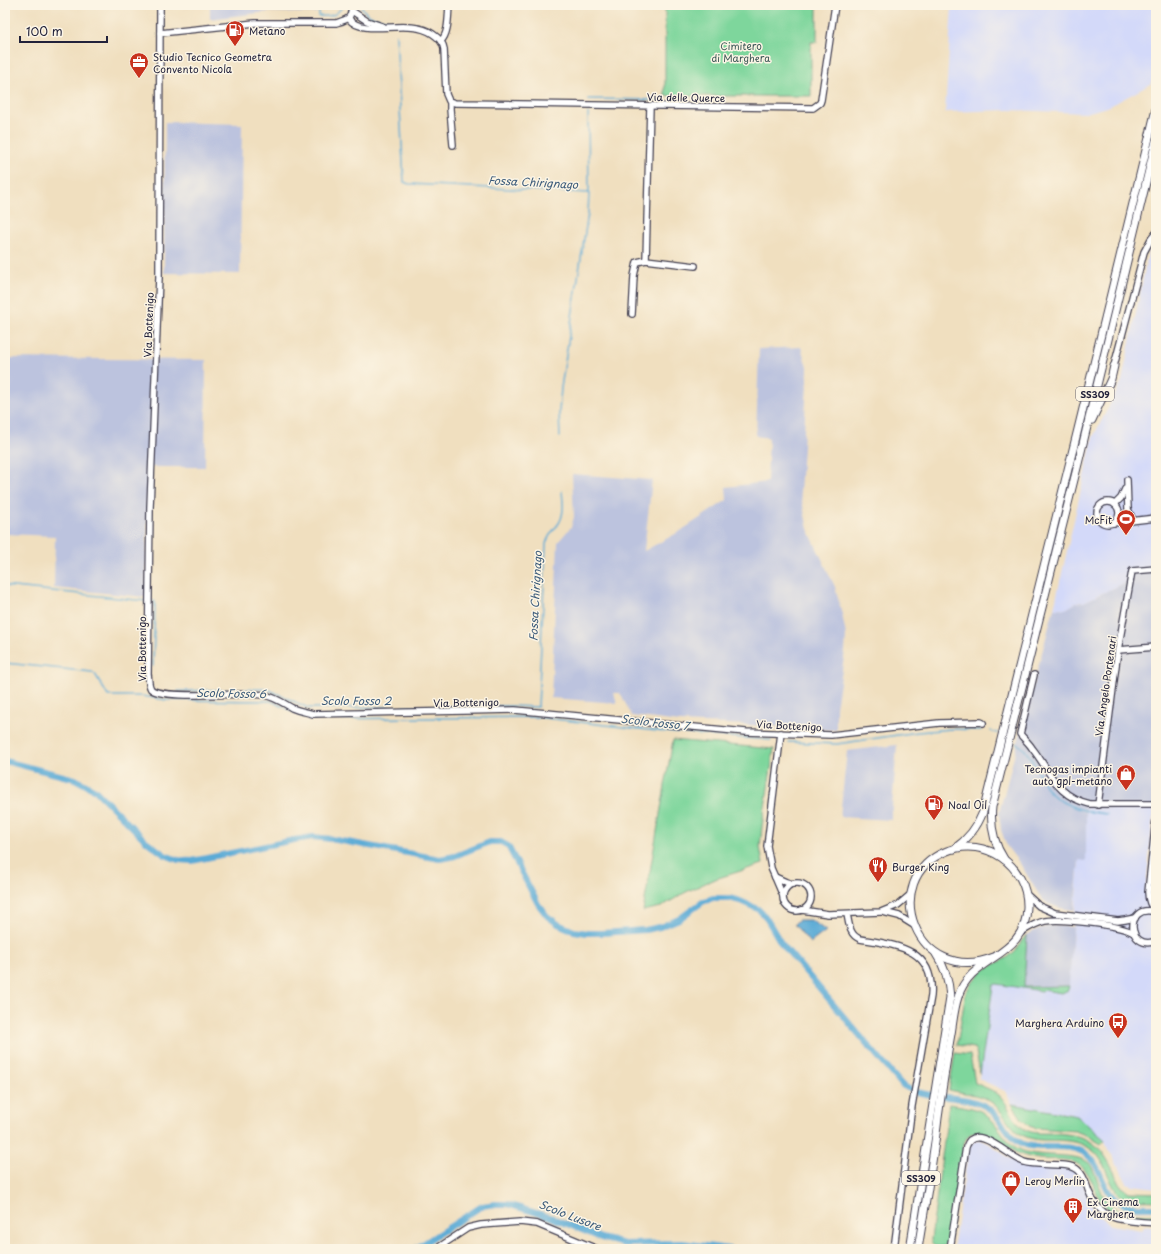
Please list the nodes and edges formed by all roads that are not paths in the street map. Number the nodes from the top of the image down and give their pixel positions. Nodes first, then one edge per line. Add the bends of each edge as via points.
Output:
1 (160, 5) edge
2 (449, 5) edge
3 (835, 5) edge
4 (352, 8) edge
5 (349, 19) junction
6 (388, 27) junction
7 (160, 33) junction
8 (441, 41) junction
9 (450, 102) junction
10 (650, 106) junction
11 (1156, 109) edge
12 (1156, 141) edge
13 (453, 145) dead end
14 (1156, 233) edge
15 (646, 260) junction
16 (695, 266) dead end
17 (632, 314) dead end
18 (1114, 366) joint
19 (1085, 435) junction
20 (1128, 500) junction
21 (1115, 504) junction
22 (1119, 511) junction
23 (1132, 518) junction
24 (1156, 518) edge
25 (1139, 520) junction
26 (1112, 524) junction
27 (1156, 569) edge
28 (1156, 647) edge
29 (1118, 650) junction
30 (1034, 675) dead end
31 (983, 723) dead end
32 (781, 733) junction
33 (1156, 804) edge
34 (1098, 805) junction
35 (1156, 819) edge
36 (954, 849) junction
37 (1004, 859) junction
38 (774, 875) junction
39 (794, 884) junction
40 (912, 894) junction
41 (1026, 894) junction
42 (783, 896) junction
43 (810, 900) junction
44 (802, 910) junction
45 (881, 912) junction
46 (1156, 912) edge
47 (820, 913) junction
48 (847, 914) junction
49 (1135, 918) junction
50 (915, 926) junction
51 (1134, 933) junction
52 (1020, 934) junction
53 (1156, 941) edge
54 (935, 953) junction
55 (994, 957) junction
56 (939, 1084) junction
57 (936, 1107) junction
58 (1156, 1223) edge
59 (436, 1249) edge
60 (597, 1249) edge
61 (894, 1249) edge
62 (910, 1249) edge
63 (918, 1249) edge
64 (950, 1249) edge

1 - 7 street, Via Bottenigo
2 - 8 street via 446,32
3 - 10 street, Via delle Querce via 821,100 817,106
4 - 5 street
4 - 6 street via 367,21
5 - 6 street via 357,26
5 - 7 street via 336,23 255,23
6 - 8 street via 425,29
7 - 32 street, Via Bottenigo via 158,277 150,507 148,674 152,689 162,694 245,694 272,697 313,714 515,710
8 - 9 street via 444,49 446,94
9 - 10 street, Via delle Querce
9 - 13 street
10 - 15 street
11 - 36 main road, SS309 via 983,812 974,831
12 - 19 main road, SS309
14 - 18 street via 1144,252
15 - 16 street
15 - 17 street via 638,261 636,264
18 - 19 main road
19 - 37 main road, SS309 via 992,807 994,838
20 - 21 street via 1127,481 1124,494
20 - 22 street
20 - 23 street
21 - 22 street
21 - 26 street via 1105,502 1097,512 1102,523
22 - 23 street
22 - 26 street via 1118,518
23 - 25 street
24 - 25 street
25 - 26 street
27 - 29 street, Via Angelo Portenari via 1132,571
28 - 29 street
29 - 34 street, Via Angelo Portenari
30 - 34 street via 1020,734 1032,747 1058,787 1082,802
31 - 32 street, Via Bottenigo via 939,723 830,735
32 - 38 street via 767,846 768,859
33 - 34 street
35 - 46 street via 1148,892 1149,902
36 - 37 main road, SS309 via 980,848
36 - 40 main road, SS309 via 927,864 916,880
37 - 41 main road, SS309 via 1018,874
38 - 39 street
38 - 42 street
39 - 42 street via 786,888
39 - 43 street via 807,887
40 - 45 street via 898,905
40 - 50 main road, SS309 via 911,910
41 - 49 street via 1039,906 1055,912 1118,921
41 - 52 main road, SS309 via 1026,914
42 - 44 street via 790,909
43 - 44 street
43 - 47 street
44 - 47 street
45 - 48 street
45 - 50 street via 895,914
46 - 49 street via 1141,912
47 - 48 street
48 - 61 street via 851,931 855,936 906,949 920,960 929,974 931,989 916,1080
49 - 51 street
50 - 54 main road, SS309 via 925,944
51 - 52 street via 1119,928 1055,920 1035,924
51 - 53 street via 1142,942
52 - 55 main road, SS309 via 1011,945
54 - 55 main road, SS309 via 964,963
54 - 56 main road, SS309 via 945,969 950,997
55 - 56 main road, SS309 via 969,977 957,998
56 - 57 main road, SS309
57 - 62 main road, SS309
57 - 63 main road, SS309
58 - 64 street via 1125,1221 1105,1214 1096,1205 1084,1178 1071,1166 1026,1162 987,1139 978,1137 967,1142
59 - 60 street via 468,1228 520,1222 537,1224

